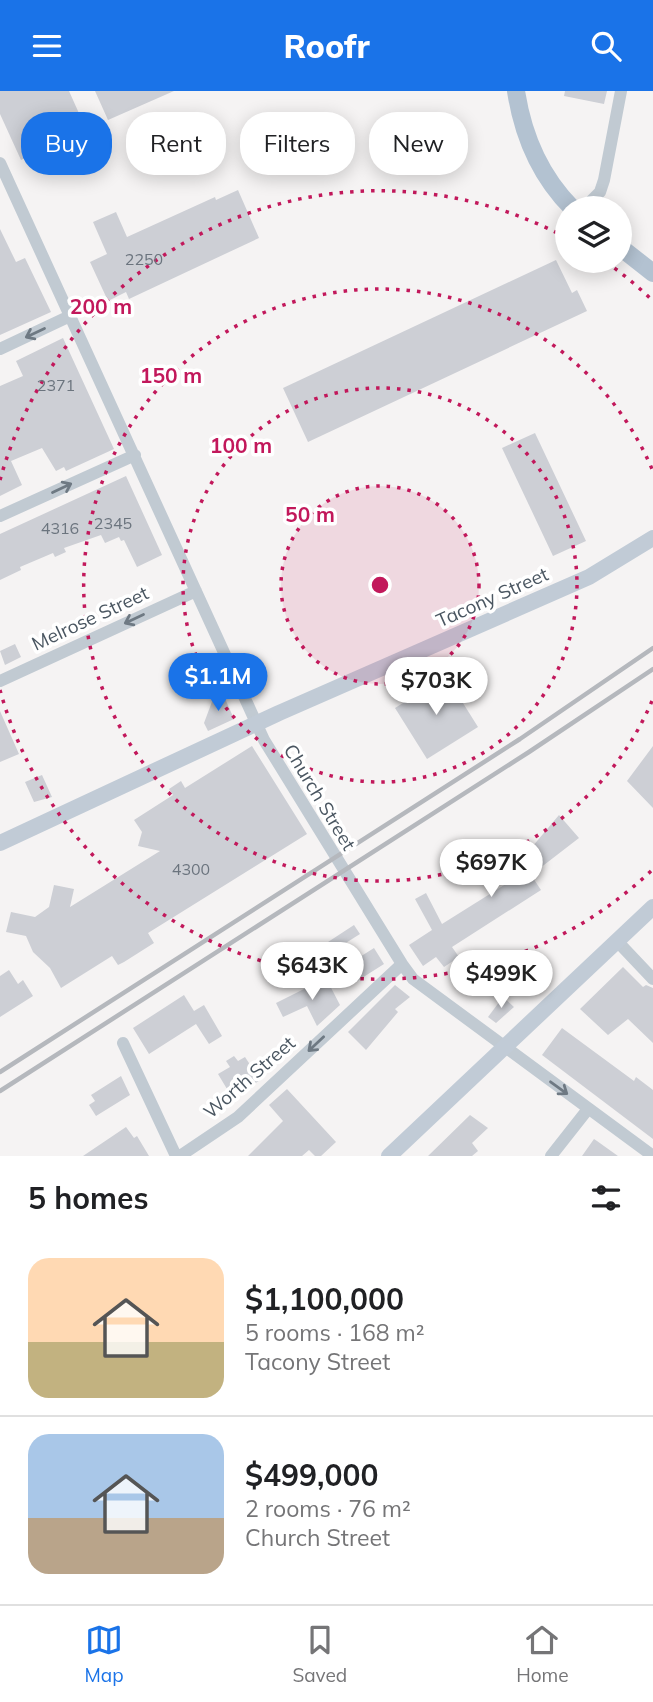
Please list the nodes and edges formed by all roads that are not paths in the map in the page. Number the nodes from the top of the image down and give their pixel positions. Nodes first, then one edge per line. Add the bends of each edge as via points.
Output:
1 (516, 91) edge
2 (621, 91) edge
3 (0, 163) edge
4 (4, 182) edge
5 (563, 196) edge
6 (596, 196) edge
7 (632, 256) edge
8 (653, 273) edge
9 (70, 316) junction
10 (0, 349) edge
11 (135, 454) junction
12 (0, 516) edge
13 (653, 538) edge
14 (196, 591) junction
15 (0, 681) edge
16 (258, 725) junction
17 (0, 843) edge
18 (653, 907) edge
19 (617, 941) junction
20 (402, 964) junction
21 (653, 979) edge
22 (123, 1043) dead end
23 (504, 1047) junction
24 (588, 1109) junction
25 (178, 1156) edge
26 (389, 1156) edge
27 (551, 1156) edge
28 (653, 1156) edge

1 - 5 main road via 538,164
2 - 6 street via 604,180
3 - 4 street, Church Street
4 - 9 street, Church Street
7 - 8 main road
9 -> 10 street
9 - 11 street, Church Street
12 -> 11 street
11 - 14 street, Church Street
13 - 16 main road, Tacony Street via 589,577
14 -> 15 street, Melrose Street
14 - 16 street, Church Street
16 - 17 main road, Tacony Street
16 - 20 street, Church Street
18 - 19 main road
19 - 21 street
19 - 23 main road
20 - 23 street, Church Street via 414,979
20 -> 25 street, Worth Street via 237,1117
22 - 25 street
23 -> 24 street, Church Street
23 - 26 main road
24 - 27 street
24 - 28 street, Church Street

